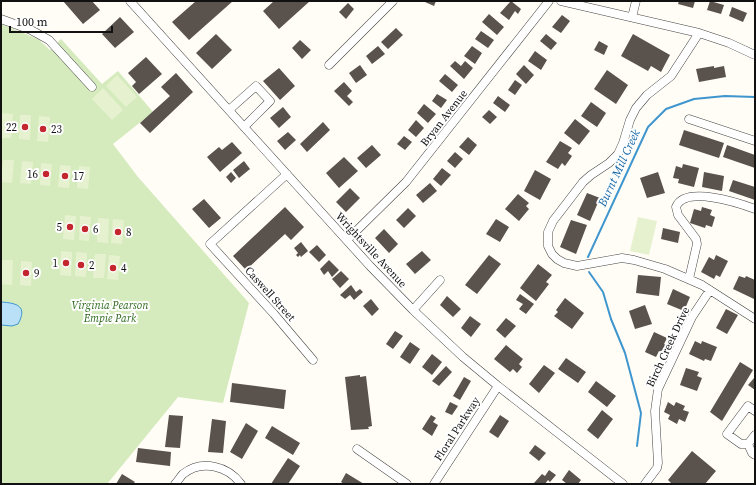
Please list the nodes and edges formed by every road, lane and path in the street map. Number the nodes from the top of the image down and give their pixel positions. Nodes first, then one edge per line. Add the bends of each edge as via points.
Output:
1 (130, 1) edge
2 (393, 1) edge
3 (549, 1) edge
4 (561, 1) edge
5 (636, 1) edge
6 (632, 17) junction
7 (1, 19) edge
8 (699, 33) junction
9 (755, 55) edge
10 (329, 65) dead end
11 (92, 87) dead end
12 (229, 110) junction
13 (689, 119) dead end
14 (244, 127) junction
15 (755, 141) edge
16 (287, 174) junction
17 (755, 209) edge
18 (347, 240) junction
19 (689, 279) junction
20 (440, 280) dead end
21 (710, 290) junction
22 (413, 310) junction
23 (755, 319) edge
24 (313, 360) dead end
25 (498, 386) junction
26 (755, 411) edge
27 (755, 435) edge
28 (748, 444) junction
29 (357, 449) dead end
30 (755, 455) edge
31 (175, 484) edge
32 (241, 484) edge
33 (407, 484) edge
34 (434, 484) edge
35 (623, 484) edge
36 (645, 484) edge

1 - 12 street, Wrightsville Avenue
2 - 10 street
3 - 18 street, Bryan Avenue via 406,182
4 - 6 street
5 - 6 street
6 - 8 street
7 - 11 street via 49,40
8 - 9 street
8 - 19 street via 671,76 647,95 636,108 618,154 583,182 553,221 548,239 552,254 564,263 582,266 627,258
12 - 14 street, Wrightsville Avenue
12 - 14 street via 256,86 270,101
13 - 15 street
14 - 16 street, Wrightsville Avenue
16 - 18 street, Wrightsville Avenue
16 - 24 street, Caswell Street via 210,244
17 - 19 street via 699,196 692,196 679,202 676,210 678,215 697,244
18 - 22 street, Wrightsville Avenue
19 - 21 street
20 - 22 street
21 - 23 street
21 - 36 street, Birch Creek Drive via 692,317 658,389 655,411 658,463
22 - 25 street, Wrightsville Avenue
25 - 34 street, Floral Parkway
25 - 35 street, Wrightsville Avenue
26 - 28 street via 748,406 728,434 741,444
27 - 28 street
28 - 30 street
29 - 33 street
31 - 32 street via 187,472 208,466 226,470

